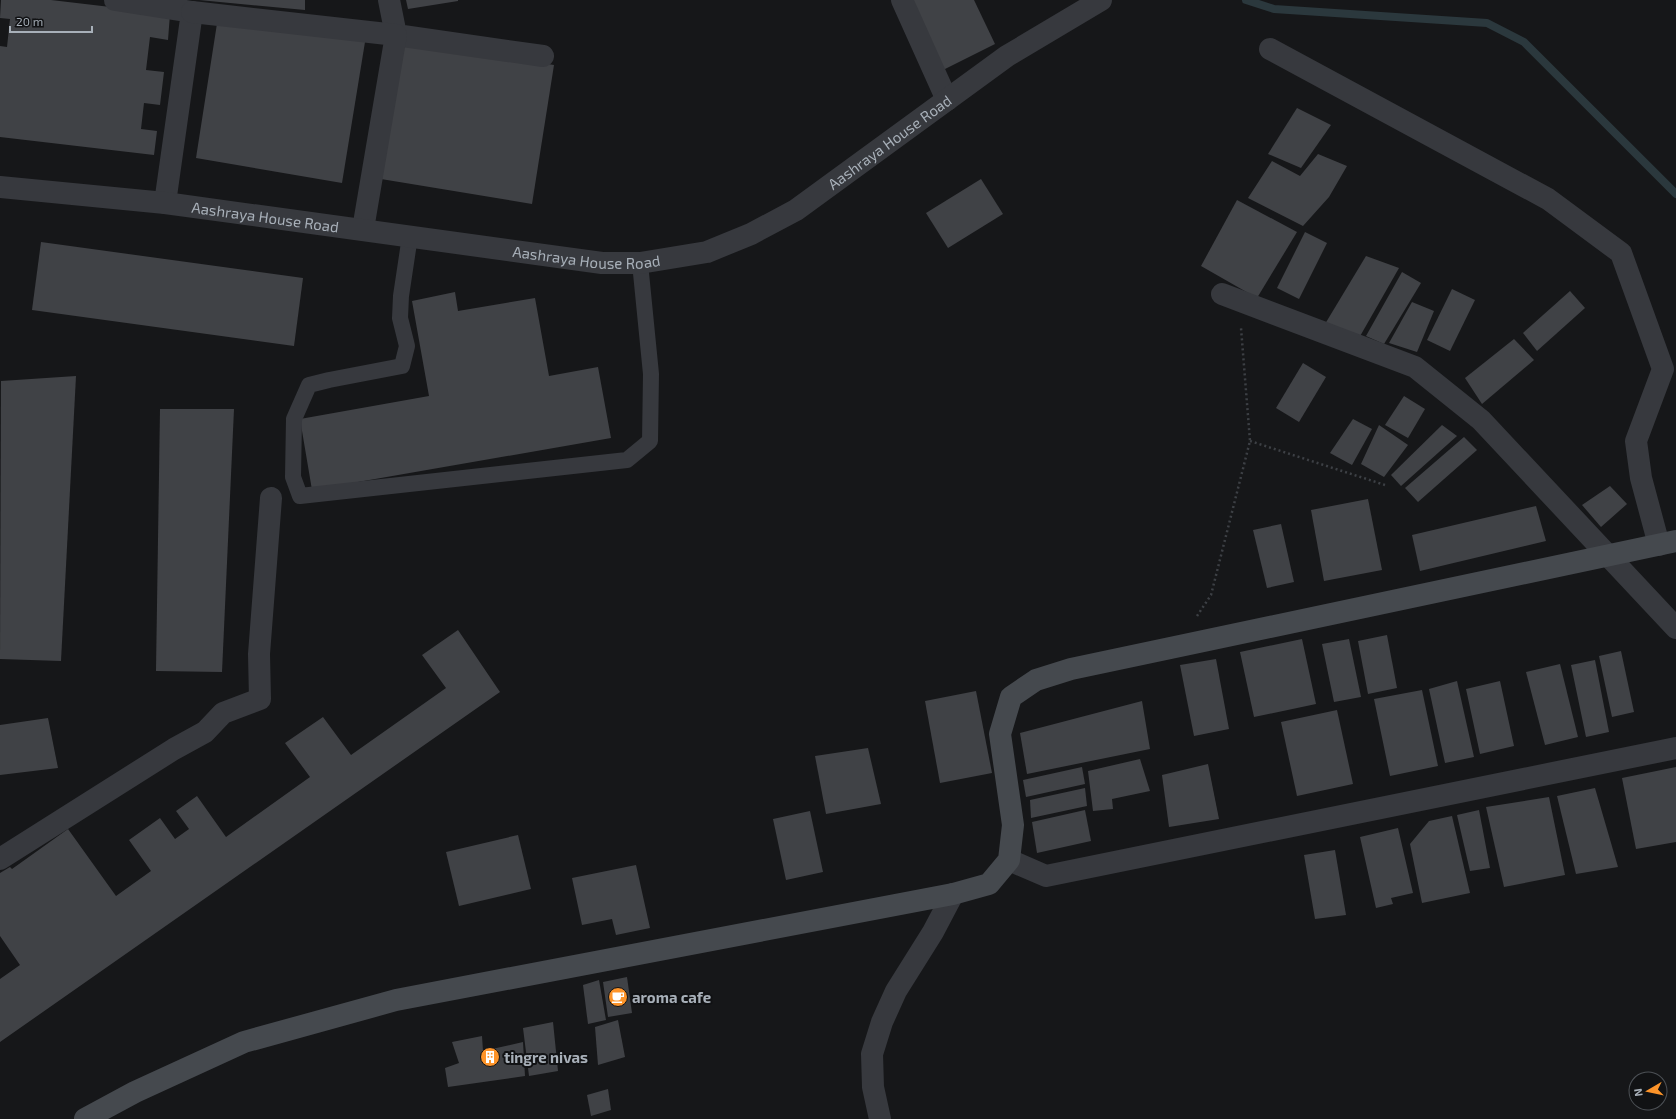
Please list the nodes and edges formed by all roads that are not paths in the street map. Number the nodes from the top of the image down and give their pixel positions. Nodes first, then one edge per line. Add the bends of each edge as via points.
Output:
1 (116, 0) edge
2 (389, 0) edge
3 (902, 0) edge
4 (1101, 0) edge
5 (192, 12) junction
6 (396, 35) junction
7 (1270, 49) dead end
8 (543, 56) dead end
9 (947, 100) junction
10 (0, 188) edge
11 (165, 203) junction
12 (363, 229) junction
13 (410, 236) junction
14 (640, 263) junction
15 (1231, 297) road end
16 (271, 498) dead end
17 (1667, 543) edge
18 (1608, 555) junction
19 (1676, 628) edge
20 (1676, 748) edge
21 (0, 860) edge
22 (1009, 860) junction
23 (953, 894) junction
24 (85, 1119) edge
25 (880, 1119) edge

1 - 5 street
2 - 6 street
3 - 9 street
4 - 9 street, Aashraya House Road via 1007,56
5 - 6 street
5 - 11 street
6 - 8 street
6 - 12 street
7 - 17 street via 1548,199 1621,253 1662,370 1636,440 1640,478
9 - 14 street, Aashraya House Road via 796,210 751,234 707,252
10 - 11 street, Aashraya House Road
11 - 12 street, Aashraya House Road
12 - 13 street, Aashraya House Road
13 - 14 street, Aashraya House Road via 602,263
13 - 14 lane via 400,296 400,318 407,346 402,366 309,385 294,419 293,477 300,496 627,460 650,441 652,374
15 - 18 street via 1415,367 1480,420
16 - 21 street via 259,654 260,699 223,713 205,732
17 - 18 street
18 - 19 street
18 - 22 street via 1071,670 1036,680 1011,697 1000,734 1013,825
20 - 22 street via 1046,876
22 - 23 street via 989,884
23 - 24 street via 396,1000 244,1042 135,1092
23 - 25 street via 896,992 882,1022 872,1054 873,1087

